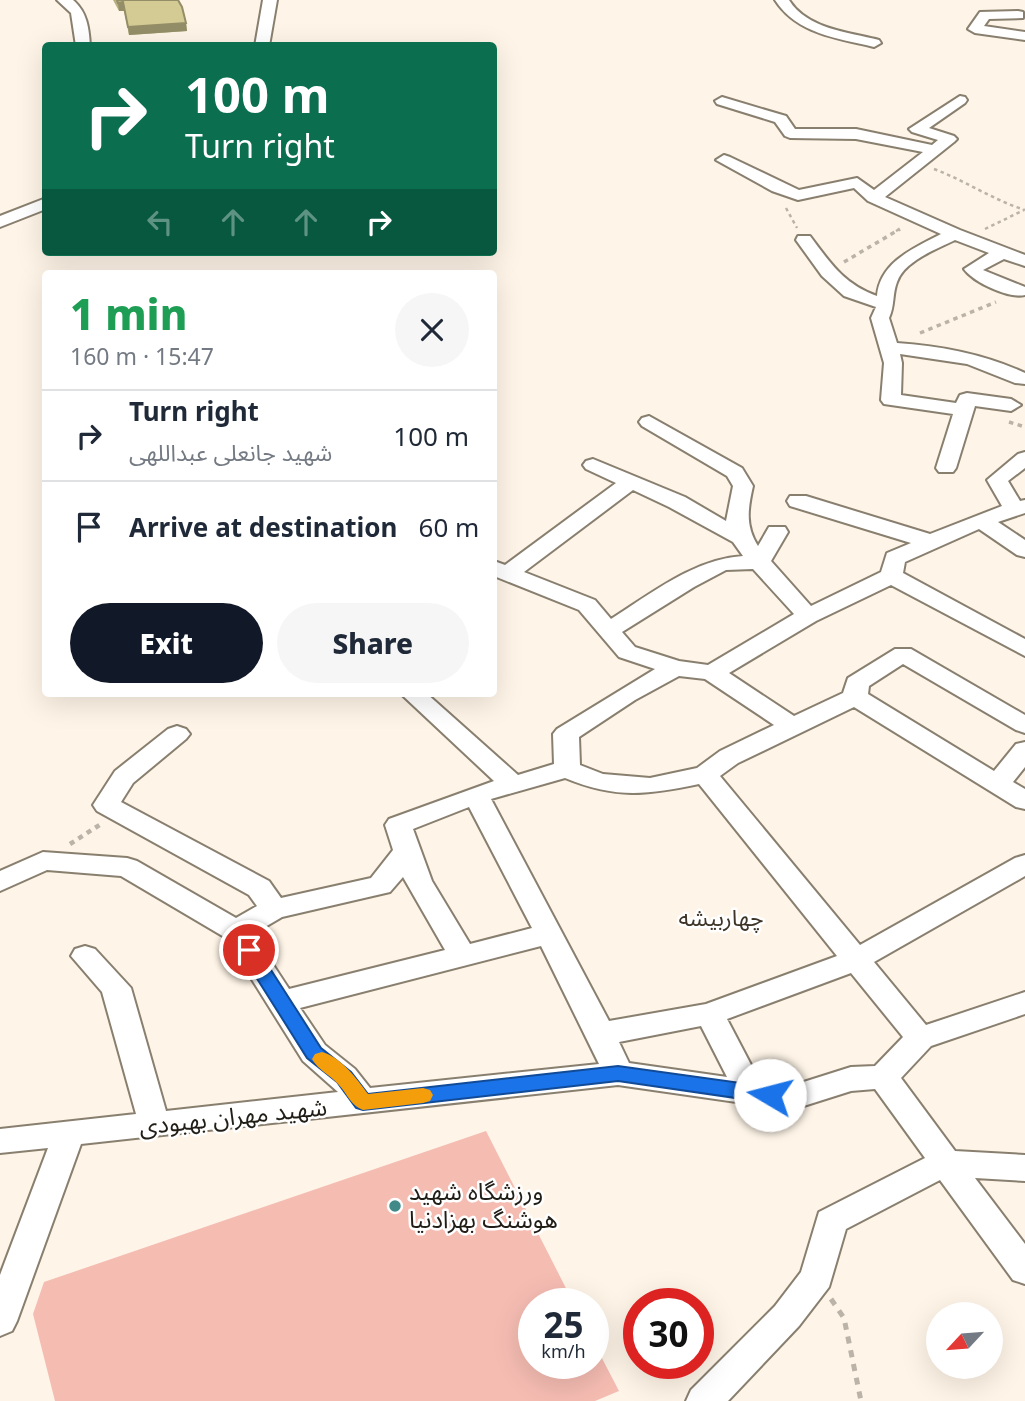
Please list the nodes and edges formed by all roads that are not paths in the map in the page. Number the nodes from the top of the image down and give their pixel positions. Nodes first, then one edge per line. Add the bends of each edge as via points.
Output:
1 (64, 0) edge
2 (270, 0) edge
3 (782, 0) edge
4 (975, 0) edge
5 (1022, 16) edge
6 (1025, 36) edge
7 (83, 42) edge
8 (263, 42) edge
9 (874, 43) dead end
10 (960, 100) dead end
11 (722, 101) dead end
12 (935, 150) junction
13 (724, 160) dead end
14 (874, 198) junction
15 (42, 205) edge
16 (0, 222) edge
17 (960, 237) junction
18 (804, 240) road end
19 (1002, 253) junction
20 (1025, 261) edge
21 (1019, 291) road end
22 (887, 305) junction
23 (888, 348) junction
24 (1022, 379) dead end
25 (1011, 405) dead end
26 (964, 410) junction
27 (649, 422) dead end
28 (1025, 458) edge
29 (593, 465) dead end
30 (946, 468) dead end
31 (631, 482) junction
32 (798, 501) dead end
33 (1019, 507) edge
34 (981, 520) junction
35 (777, 532) dead end
36 (739, 537) junction
37 (932, 542) junction
38 (1025, 550) edge
39 (759, 562) junction
40 (501, 571) edge
41 (891, 576) junction
42 (808, 616) junction
43 (609, 630) junction
44 (1025, 649) edge
45 (675, 668) junction
46 (712, 673) junction
47 (416, 697) edge
48 (855, 697) junction
49 (1025, 725) edge
50 (792, 726) junction
51 (177, 734) dead end
52 (1025, 750) edge
53 (567, 769) junction
54 (705, 775) junction
55 (513, 784) junction
56 (998, 784) junction
57 (476, 795) junction
58 (1025, 801) edge
59 (406, 850) junction
60 (1025, 864) edge
61 (0, 882) edge
62 (274, 909) junction
63 (236, 931) junction
64 (549, 934) junction
65 (85, 956) dead end
66 (463, 956) junction
67 (856, 960) junction
68 (281, 1002) junction
69 (1025, 1003) edge
70 (710, 1014) junction
71 (601, 1034) junction
72 (920, 1038) junction
73 (618, 1073) junction
74 (883, 1077) junction
75 (750, 1092) junction
76 (363, 1102) junction
77 (155, 1126) junction
78 (68, 1136) junction
79 (0, 1141) edge
80 (944, 1163) junction
81 (1025, 1168) edge
82 (1025, 1270) edge
83 (0, 1321) edge
84 (705, 1401) edge

1 - 7 street via 83,26
2 - 8 street
3 - 9 street via 787,11 804,22
4 - 5 street
5 - 6 street via 985,15 975,29
10 - 12 street via 917,129 949,139
11 - 12 street via 781,119 790,133 856,134
12 - 14 street
13 - 14 street via 798,195 857,183
14 - 17 street
15 - 16 street
17 - 19 street
17 - 22 street via 896,268 888,281
18 - 22 street via 850,292
19 - 20 street
19 - 21 street via 973,270
22 - 23 street via 880,318
23 - 24 street via 962,356
23 - 26 street via 893,363 891,400
25 - 26 street via 967,400
26 - 30 street
27 - 36 street via 735,472 743,486 735,512
28 - 33 street via 997,480
29 - 31 street
31 - 36 street
31 - 40 street
32 - 37 street
33 - 34 street
34 - 37 street
34 - 38 street
35 - 39 street
36 - 39 street
37 - 41 street via 895,558
39 - 42 street
39 - 43 street via 722,564
40 - 43 street via 587,605
41 - 42 street
41 - 44 street
42 - 46 street
43 - 45 street via 627,652
45 - 46 street
45 - 53 street via 566,734
46 - 50 street
47 - 55 street
48 - 49 street via 857,684 903,654
48 - 50 street
48 - 56 street
50 - 54 street via 729,757
51 - 62 street via 124,777 106,805 259,888
52 - 56 street
53 - 54 street via 599,782 650,786
53 - 55 street
54 - 67 street
55 - 57 street
56 - 58 street
57 - 59 street via 398,825
57 - 64 street
59 - 62 street via 380,885
59 - 66 street via 418,881
60 - 67 street
61 - 63 street via 43,861 127,867
62 - 63 street
63 - 68 street
64 - 66 street
64 - 71 street
65 - 77 street via 116,988
66 - 68 street
67 - 70 street
67 - 72 street
68 - 76 street via 314,1053 344,1077
69 - 72 street
70 - 71 street
70 - 75 street
71 - 73 street
72 - 74 street
73 - 75 street, شهید مهران بهبودی
73 - 76 street, شهید مهران بهبودی
74 - 75 street, شهید مهران بهبودی via 851,1079 791,1098
74 - 80 street
76 - 77 street, شهید مهران بهبودی
77 - 78 street, شهید مهران بهبودی
78 - 79 street, شهید مهران بهبودی
78 - 83 street
80 - 81 street
80 - 82 street
80 - 84 street via 831,1221 817,1277 787,1316

